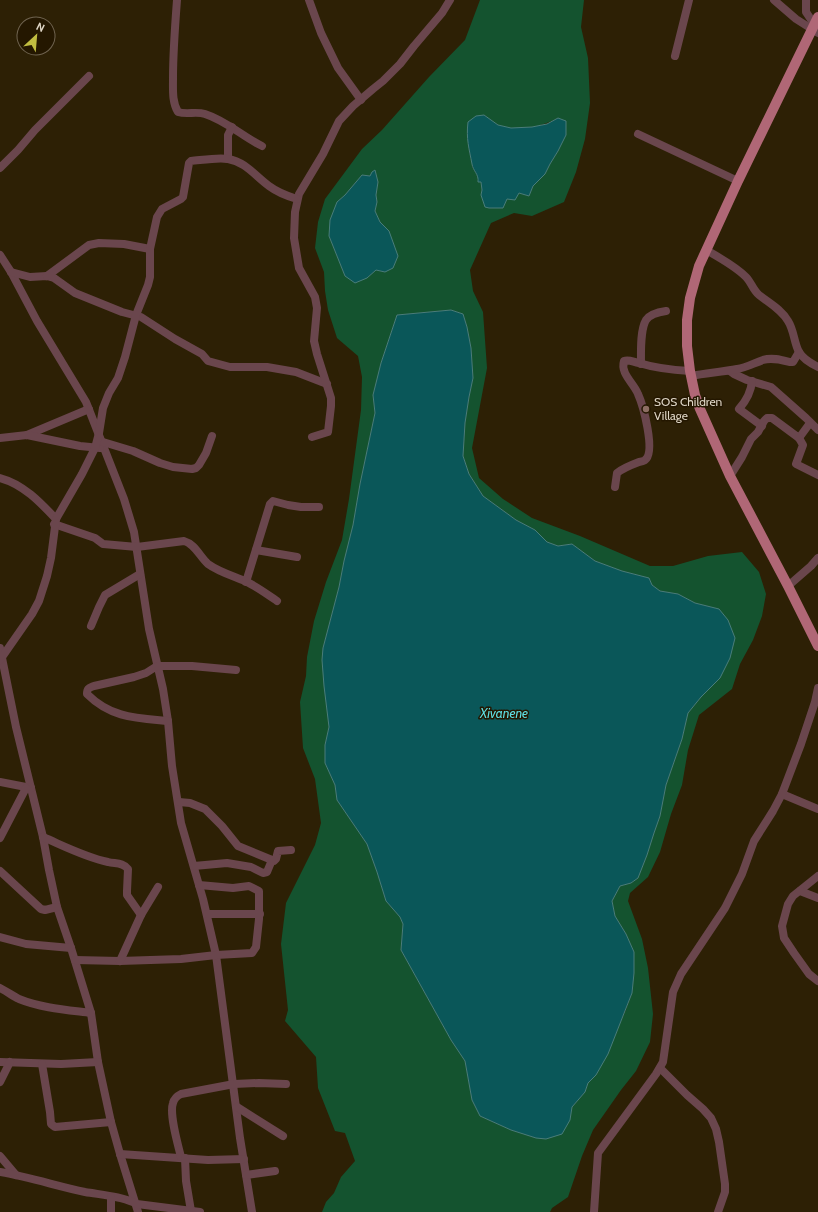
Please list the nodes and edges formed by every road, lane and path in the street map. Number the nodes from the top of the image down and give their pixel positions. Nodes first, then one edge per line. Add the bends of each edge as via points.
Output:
1 (177, 0) edge
2 (309, 0) edge
3 (450, 0) edge
4 (689, 0) edge
5 (774, 0) edge
6 (806, 0) edge
7 (816, 25) edge
8 (674, 56) dead end
9 (89, 76) dead end
10 (361, 100) junction
11 (232, 127) junction
12 (638, 134) dead end
13 (262, 146) dead end
14 (228, 159) junction
15 (0, 168) edge
16 (738, 181) junction
17 (297, 199) junction
18 (150, 249) junction
19 (706, 250) junction
20 (0, 255) edge
21 (11, 272) junction
22 (47, 276) junction
23 (666, 311) dead end
24 (136, 315) junction
25 (799, 352) junction
26 (641, 364) junction
27 (818, 367) edge
28 (730, 370) junction
29 (690, 374) junction
30 (752, 382) junction
31 (327, 384) junction
32 (90, 409) junction
33 (810, 423) junction
34 (762, 426) junction
35 (818, 430) edge
36 (99, 433) junction
37 (27, 435) junction
38 (212, 436) dead end
39 (312, 437) dead end
40 (0, 438) edge
41 (799, 438) junction
42 (104, 445) junction
43 (94, 448) junction
44 (818, 475) edge
45 (730, 476) junction
46 (0, 478) edge
47 (615, 487) dead end
48 (319, 508) dead end
49 (55, 522) junction
50 (137, 547) junction
51 (256, 550) junction
52 (296, 557) dead end
53 (818, 558) edge
54 (140, 574) junction
55 (246, 582) junction
56 (788, 586) junction
57 (277, 600) dead end
58 (91, 626) dead end
59 (818, 646) edge
60 (0, 648) edge
61 (1, 659) edge
62 (157, 666) junction
63 (236, 670) dead end
64 (818, 688) edge
65 (168, 721) junction
66 (0, 782) edge
67 (28, 788) junction
68 (782, 794) junction
69 (179, 802) junction
70 (818, 810) edge
71 (43, 837) junction
72 (0, 838) edge
73 (291, 850) dead end
74 (272, 860) junction
75 (194, 866) junction
76 (0, 871) edge
77 (818, 876) edge
78 (199, 885) junction
79 (158, 887) dead end
80 (800, 891) junction
81 (818, 898) edge
82 (57, 908) junction
83 (207, 914) junction
84 (260, 914) junction
85 (141, 915) junction
86 (0, 937) edge
87 (71, 948) junction
88 (216, 955) junction
89 (75, 960) junction
90 (120, 961) junction
91 (818, 981) edge
92 (0, 988) edge
93 (91, 1013) junction
94 (0, 1062) edge
95 (10, 1062) junction
96 (98, 1062) junction
97 (42, 1064) junction
98 (660, 1068) junction
99 (0, 1082) edge
100 (234, 1084) junction
101 (286, 1084) dead end
102 (237, 1107) junction
103 (111, 1122) junction
104 (283, 1136) dead end
105 (120, 1154) junction
106 (0, 1156) edge
107 (183, 1158) junction
108 (244, 1159) junction
109 (275, 1171) dead end
110 (0, 1172) edge
111 (16, 1175) junction
112 (246, 1176) junction
113 (111, 1197) junction
114 (138, 1208) edge
115 (191, 1210) junction
116 (111, 1212) edge
117 (200, 1212) edge
118 (252, 1212) edge
119 (594, 1212) edge
120 (718, 1212) edge

1 - 11 street via 173,47 175,108 182,114 205,114
2 - 10 street via 338,68
3 - 10 street via 400,64
4 - 8 street
5 - 7 street via 796,19
6 - 7 street via 806,12
7 - 16 main road
9 - 15 street
10 - 17 street via 339,121
11 - 13 street
11 - 14 street via 228,135
12 - 16 street
14 - 17 street via 246,166 269,186
14 - 18 street via 190,161 183,197 162,209
16 - 19 main road
17 - 31 street via 294,243 299,268 315,296 317,308 314,342
18 - 22 street via 124,244 89,245
18 - 24 street via 150,277
19 - 25 street via 741,272 756,292 784,315 792,328
19 - 29 main road via 690,298 687,320
20 - 21 street
21 - 22 street via 30,277
21 - 32 street
22 - 24 street via 75,292 122,312
23 - 26 street via 654,314 646,320
24 - 31 street via 202,354 208,361 230,367 267,367 296,372
24 - 36 street via 125,358 104,408
25 - 27 street
25 - 28 street via 793,362 769,359
26 - 29 street
26 - 47 street via 628,360 622,365 636,390 642,408 650,444 648,455 645,460 617,473
28 - 29 street
28 - 30 street
29 - 45 main road via 700,409
30 - 33 street via 775,390
30 - 34 street via 752,388 739,409
31 - 39 street via 330,398 328,430
32 - 36 street
32 - 37 street
33 - 35 street
33 - 41 street
34 - 41 street via 769,417
34 - 45 street via 751,439
36 - 42 street
36 - 43 street
37 - 40 street
37 - 43 street
38 - 42 street via 200,465 192,469 160,463 115,445
41 - 44 street via 803,445 796,464
42 - 43 street
42 - 50 street via 124,499
43 - 49 street
45 - 56 main road
46 - 49 street via 25,490
48 - 51 street via 273,501
49 - 50 street via 94,538 102,544
49 - 61 street via 51,558 39,601
50 - 54 street
50 - 55 street via 188,542 214,568
51 - 52 street
51 - 55 street
53 - 56 street
54 - 58 street via 105,595
54 - 62 street
55 - 57 street
56 - 59 main road
60 - 61 street
61 - 67 street
62 - 63 street
62 - 65 street
62 - 65 street via 134,677 88,688 87,694 113,713
64 - 68 street
65 - 69 street via 172,766
66 - 67 street
67 - 71 street
67 - 72 street
68 - 70 street
68 - 98 street via 754,841 728,903 681,974 673,992
69 - 74 street via 205,809 238,846
69 - 75 street via 181,823
71 - 82 street
71 - 85 street via 96,859 124,864 128,869 127,895
73 - 74 street via 278,851 276,859
74 - 75 street via 267,872 263,873 251,867 227,863
75 - 78 street
76 - 82 street via 41,909
77 - 80 street
78 - 83 street
78 - 84 street via 255,888 259,894
79 - 85 street
80 - 81 street
80 - 91 street via 793,896 784,915 784,938 809,974
82 - 87 street
83 - 84 street
83 - 88 street
84 - 88 street via 256,947 252,953
85 - 90 street
86 - 87 street via 26,944
87 - 89 street
88 - 90 street
88 - 100 street
89 - 90 street
89 - 93 street
92 - 93 street via 33,1003
93 - 96 street
94 - 95 street
95 - 97 street
95 - 99 street
96 - 97 street
96 - 103 street
97 - 103 street via 52,1126
98 - 119 street via 598,1153
98 - 120 street via 703,1109 716,1129 725,1184
100 - 101 street
100 - 102 street
100 - 107 street via 176,1097 172,1107 173,1121
102 - 104 street
102 - 108 street
103 - 105 street
105 - 107 street
105 - 114 street
106 - 111 street
107 - 108 street
107 - 115 street
108 - 112 street
109 - 112 street
110 - 111 street
111 - 113 street
112 - 118 street
113 - 114 street via 128,1200
113 - 116 street
114 - 115 street
115 - 117 street

